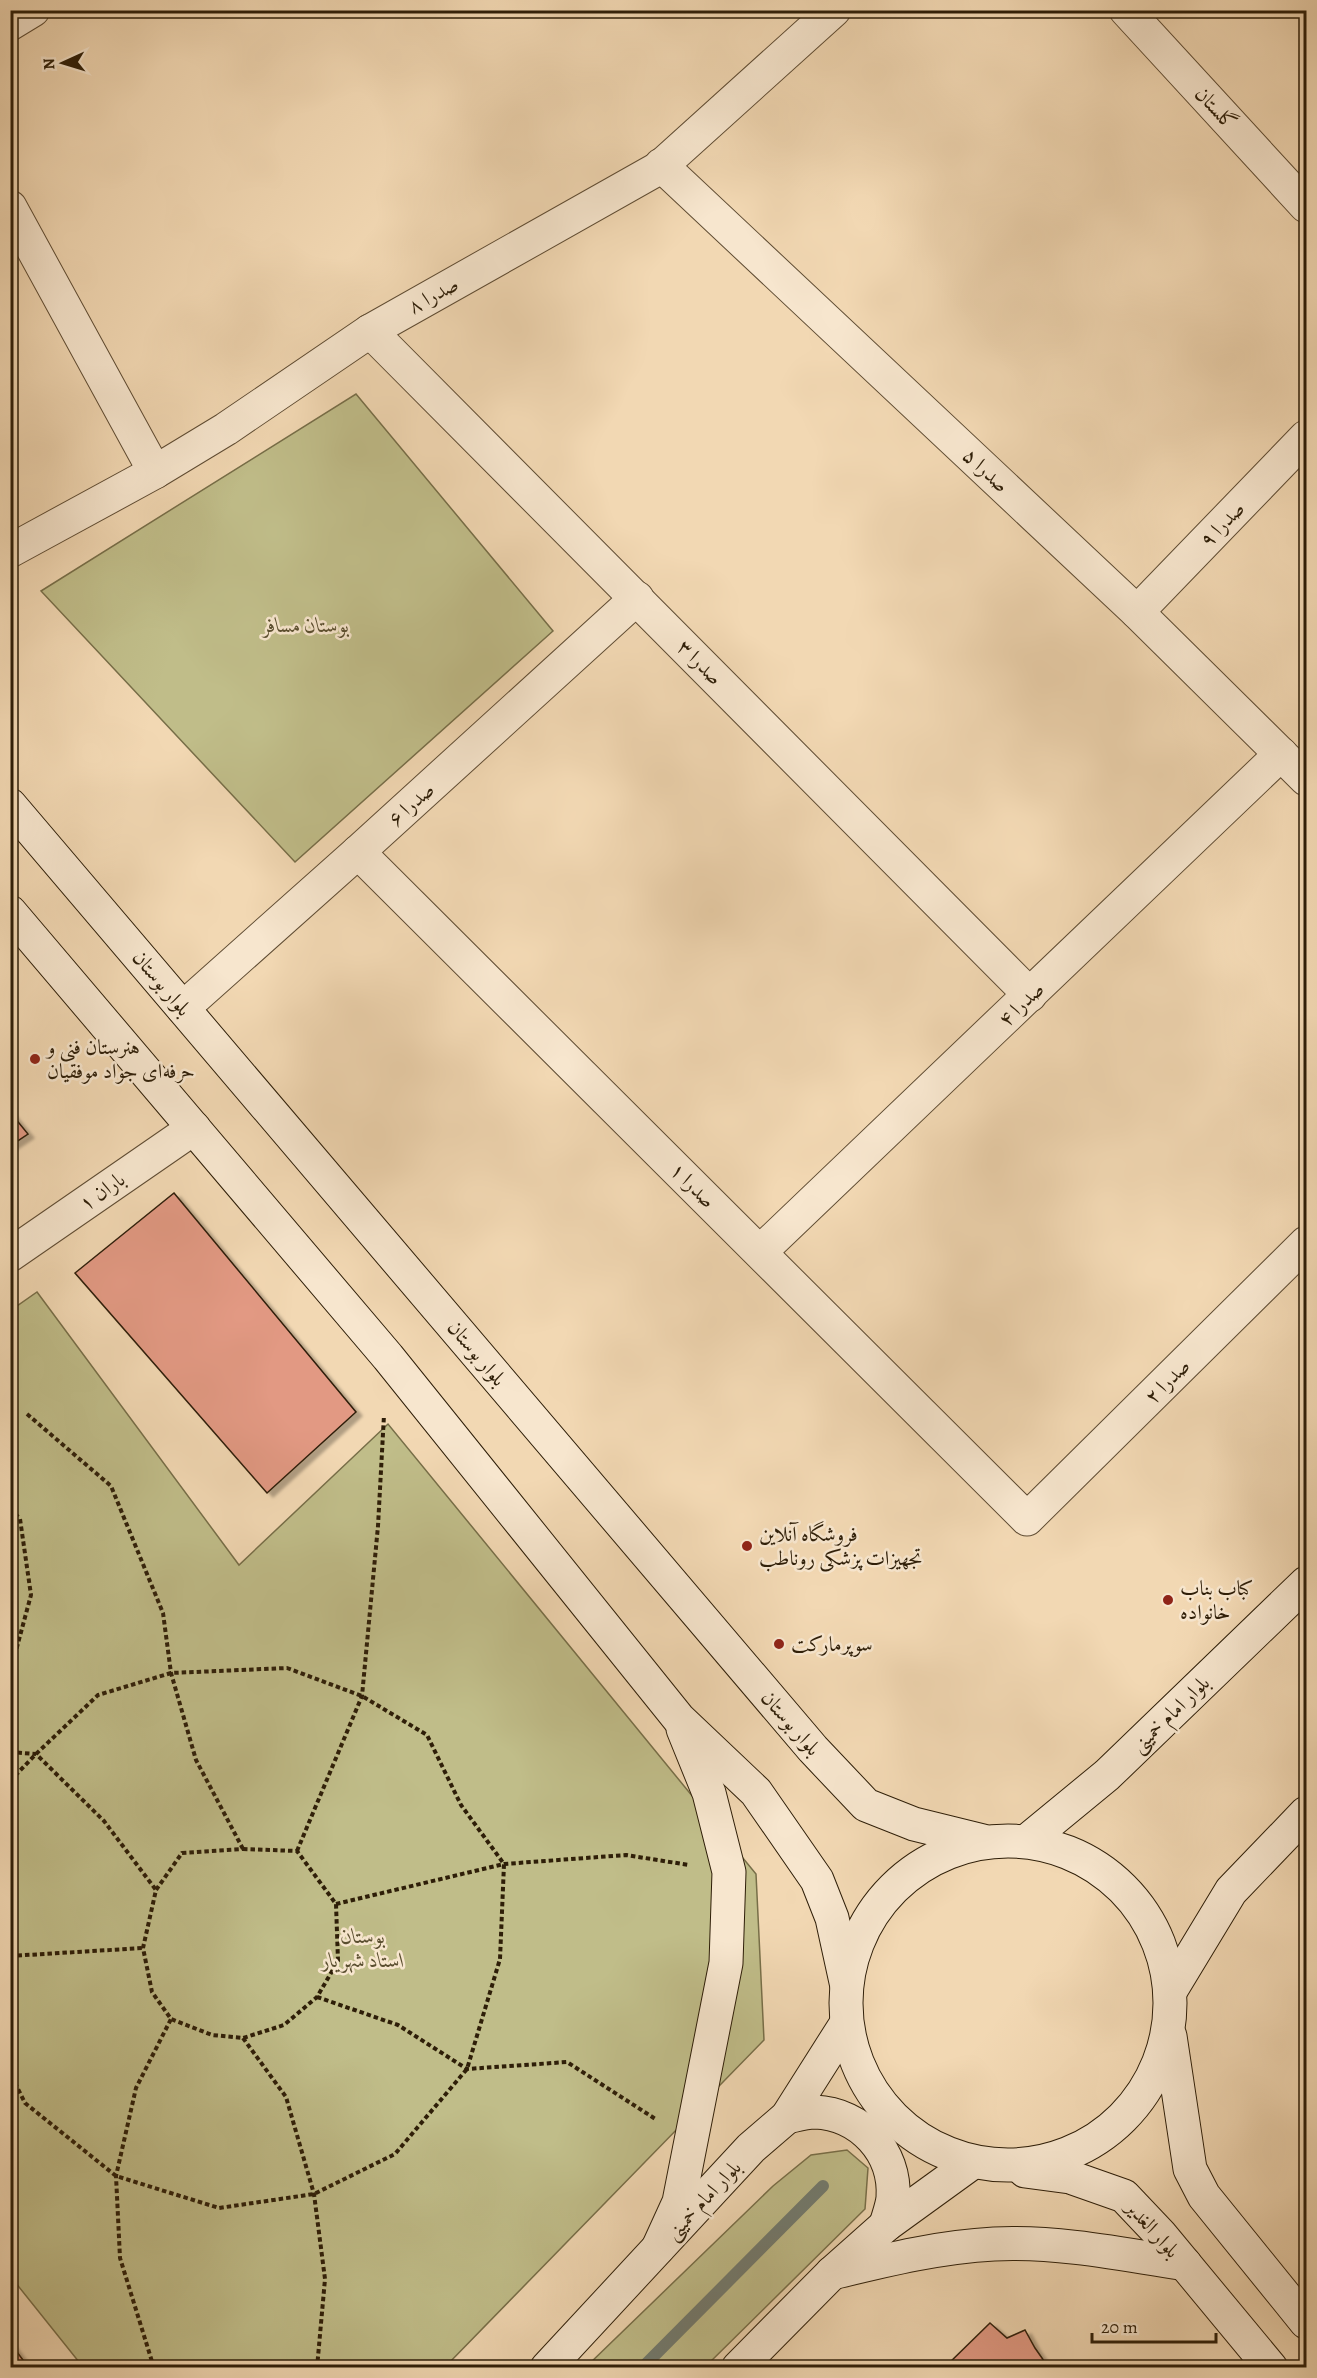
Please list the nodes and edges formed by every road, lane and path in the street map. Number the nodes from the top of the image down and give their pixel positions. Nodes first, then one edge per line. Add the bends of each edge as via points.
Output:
1 (33, 10) edge
2 (834, 10) edge
3 (1126, 10) edge
4 (10, 24) edge
5 (661, 165) junction
6 (1301, 189) edge
7 (10, 207) edge
8 (370, 331) junction
9 (1306, 437) edge
10 (155, 472) junction
11 (10, 551) edge
12 (637, 598) junction
13 (1137, 612) junction
14 (1281, 754) junction
15 (1306, 779) edge
16 (10, 805) edge
17 (358, 852) junction
18 (10, 912) edge
19 (1030, 995) junction
20 (183, 1008) junction
21 (194, 1128) junction
22 (1306, 1243) edge
23 (760, 1252) junction
24 (10, 1255) edge
25 (388, 1358) junction
26 (27, 1414) dead end
27 (10, 1508) edge
28 (1027, 1519) joint
29 (1306, 1583) edge
30 (10, 1673) edge
31 (171, 1673) junction
32 (362, 1696) junction
33 (678, 1719) junction
34 (10, 1752) edge
35 (36, 1754) junction
36 (10, 1781) edge
37 (1306, 1813) edge
38 (1028, 1840) junction
39 (983, 1841) junction
40 (243, 1849) junction
41 (297, 1851) junction
42 (504, 1864) junction
43 (729, 1872) junction
44 (156, 1890) junction
45 (336, 1904) junction
46 (142, 1948) junction
47 (10, 1956) edge
48 (846, 1982) junction
49 (1171, 1990) junction
50 (317, 1997) junction
51 (171, 2019) junction
52 (846, 2024) junction
53 (1169, 2031) junction
54 (243, 2038) junction
55 (467, 2069) junction
56 (10, 2073) edge
57 (787, 2117) junction
58 (692, 2142) junction
59 (982, 2164) junction
60 (116, 2176) junction
61 (314, 2194) junction
62 (886, 2225) junction
63 (658, 2248) junction
64 (1185, 2264) junction
65 (832, 2273) junction
66 (1306, 2322) edge
67 (154, 2367) edge
68 (317, 2367) edge
69 (547, 2367) edge
70 (738, 2367) edge
71 (1271, 2367) edge

1 - 4 main road
2 - 5 main road, صدرا ۸
3 - 6 main road, گلستان
5 - 8 main road, صدرا ۸
5 - 13 main road, صدرا ۵
7 - 10 main road
8 - 10 main road, صدرا ۸
8 - 12 main road, صدرا ۳
9 - 13 main road, صدرا ۹
10 - 11 main road, صدرا ۸
12 - 17 main road, صدرا ۶
12 - 19 main road, صدرا ۳
13 - 14 main road, صدرا ۵
14 - 15 main road, صدرا ۵
14 - 19 main road, صدرا ۴
16 - 20 main road, بلوار بوستان
17 - 20 main road, صدرا ۶
17 - 23 main road, صدرا ۱
18 - 21 main road
19 - 23 main road, صدرا ۴
20 - 39 main road, بلوار بوستان via 813,1749 866,1804 914,1824
21 - 24 main road, باران ۱
21 - 25 main road
22 - 28 main road, صدرا ۲
23 - 28 main road, صدرا ۱
25 - 32 path
25 - 33 main road
26 - 31 path via 111,1486 163,1613
27 - 30 path via 20,1519 31,1595
29 - 38 main road, بلوار امام خمینی via 1107,1775
31 - 32 path via 287,1668
31 - 35 path via 98,1695
31 - 40 path via 196,1760
32 - 41 path
32 - 42 path via 427,1735 461,1805
33 - 43 main road via 709,1793
33 - 48 main road via 756,1792 817,1880 832,1918
34 - 35 path
35 - 36 path
35 - 44 path via 104,1821
37 - 49 main road via 1231,1891
38 - 39 main road
38 - 49 main road via 1071,1852 1109,1874 1140,1907 1161,1946
39 - 48 main road via 944,1852 907,1874 877,1904 857,1941
40 - 41 path
40 - 44 path via 182,1854
41 - 45 path
42 - 43 path via 626,1855
42 - 45 path
42 - 55 path via 500,1959
43 - 58 main road via 726,1963
44 - 46 path
45 - 50 path via 338,1960
46 - 47 path
46 - 51 path via 153,1992
48 - 52 main road
49 - 53 main road
50 - 54 path via 284,2025
50 - 55 path via 398,2025
51 - 54 path via 212,2035
51 - 60 path via 136,2088
52 - 57 main road, بلوار امام خمینی
52 - 59 main road via 857,2063 889,2113 935,2149
53 - 59 main road via 1153,2077 1124,2117 1086,2146 1039,2163
53 - 66 main road via 1190,2169 1204,2196
54 - 61 path via 286,2097
55 - 58 path via 567,2062
55 - 61 path via 395,2154
56 - 60 path via 25,2103
57 - 62 main road via 813,2112 831,2114 863,2128 881,2148 892,2172 893,2199
57 - 63 main road, بلوار امام خمینی via 751,2148
58 - 63 main road via 679,2202
59 - 62 main road
59 - 64 main road, بلوار الغدیر via 1070,2177 1124,2196
60 - 61 path via 219,2208
60 - 67 path via 120,2258
61 - 68 path via 325,2279
62 - 65 main road
63 - 69 main road, بلوار امام خمینی
64 - 65 main road via 1082,2247 995,2244 915,2253
64 - 71 main road, بلوار الغدیر
65 - 70 main road

